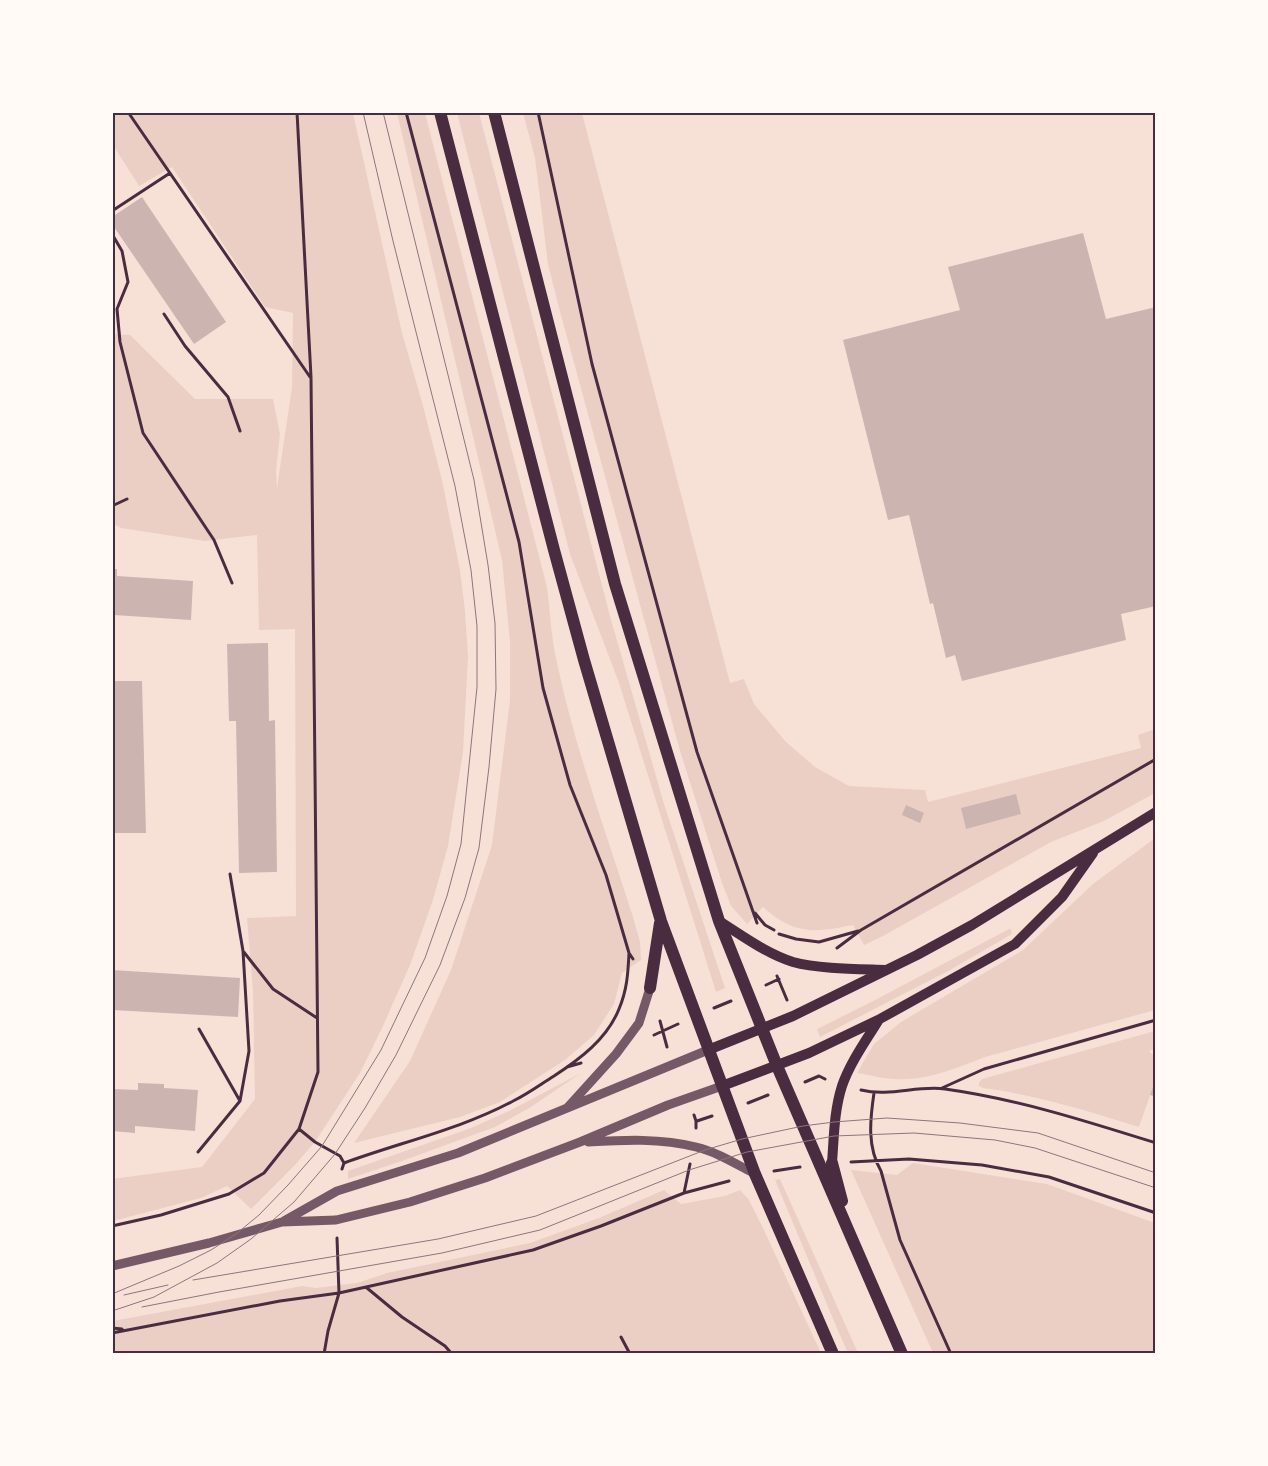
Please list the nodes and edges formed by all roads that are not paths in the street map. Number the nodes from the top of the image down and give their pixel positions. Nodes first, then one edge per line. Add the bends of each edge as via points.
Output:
1 (440, 112) edge
2 (494, 112) edge
3 (1156, 812) edge
4 (1095, 850) junction
5 (661, 921) junction
6 (719, 921) junction
7 (887, 970) junction
8 (650, 988) joint
9 (878, 1020) junction
10 (762, 1029) junction
11 (708, 1050) junction
12 (777, 1066) junction
13 (722, 1086) junction
14 (566, 1110) junction
15 (580, 1142) junction
16 (832, 1163) joint
17 (755, 1174) junction
18 (282, 1222) junction
19 (849, 1230) junction
20 (112, 1266) edge
21 (833, 1354) edge
22 (902, 1354) edge

1 - 5 main road via 584,660
2 - 6 main road via 615,584
3 - 4 main road
4 - 7 main road via 972,925
4 - 9 main road via 1062,897 1015,944
5 - 8 main road
5 - 11 main road
6 - 7 main road via 768,951 794,962
6 - 10 main road
7 - 10 main road
8 - 14 street via 640,1023
9 - 12 main road
9 - 16 main road via 842,1086 834,1122
10 - 11 main road
10 - 12 main road
11 - 13 main road
11 - 14 street
12 - 13 main road
12 - 19 main road
13 - 15 street
13 - 17 main road
14 - 18 street via 458,1153 337,1191
15 - 17 street via 633,1140 695,1146
15 - 18 street via 410,1202 336,1220
16 - 19 main road
17 - 21 main road
18 - 20 street
19 - 22 main road

